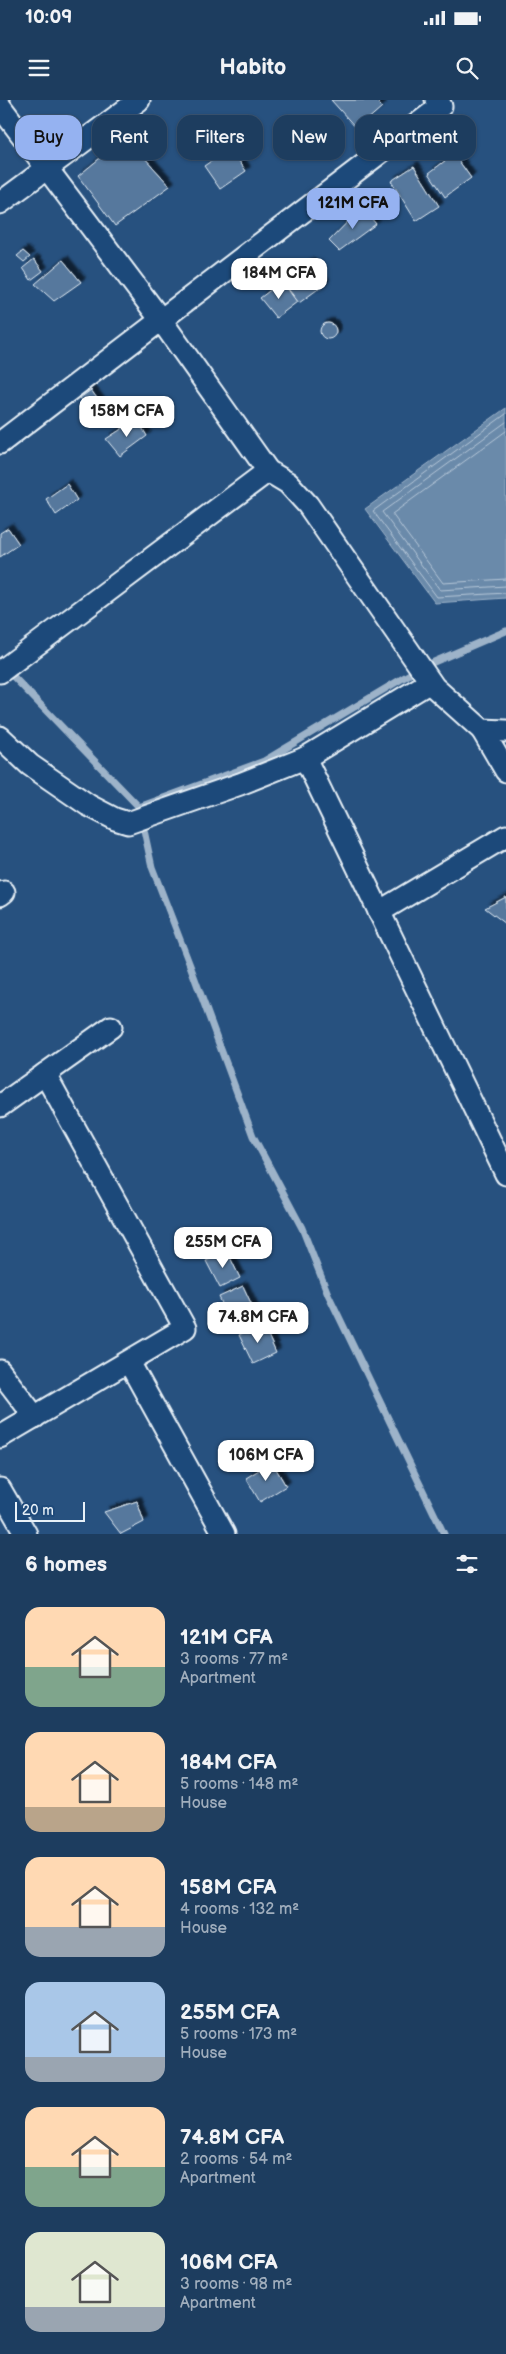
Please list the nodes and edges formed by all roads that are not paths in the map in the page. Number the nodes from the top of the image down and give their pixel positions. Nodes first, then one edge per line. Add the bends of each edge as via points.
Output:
1 (139, 100) edge
2 (436, 100) edge
3 (0, 106) edge
4 (46, 168) junction
5 (0, 203) edge
6 (161, 320) junction
7 (0, 443) edge
8 (268, 471) junction
9 (0, 672) edge
10 (430, 682) junction
11 (482, 730) junction
12 (506, 731) edge
13 (0, 737) edge
14 (305, 758) junction
15 (506, 771) edge
16 (506, 836) edge
17 (380, 912) junction
18 (111, 1027) dead end
19 (45, 1074) junction
20 (0, 1106) edge
21 (506, 1174) edge
22 (128, 1362) junction
23 (0, 1370) edge
24 (35, 1416) junction
25 (0, 1437) edge
26 (0, 1489) edge
27 (26, 1534) edge
28 (224, 1534) edge

1 - 4 street
2 - 6 street via 441,106
3 - 4 street
4 - 5 street
4 - 6 street
6 - 7 street
6 - 8 street
8 - 9 street
8 - 10 street via 288,483 308,506
10 - 11 street
10 - 14 street
11 - 12 street
11 - 15 street
13 - 14 street via 30,765 88,804 115,820 128,823
14 - 17 street
16 - 17 street
17 - 21 street
18 - 19 street
19 - 20 street
19 - 22 street via 185,1328
22 - 24 street
22 - 28 street
23 - 24 street
24 - 25 street
26 - 27 street

